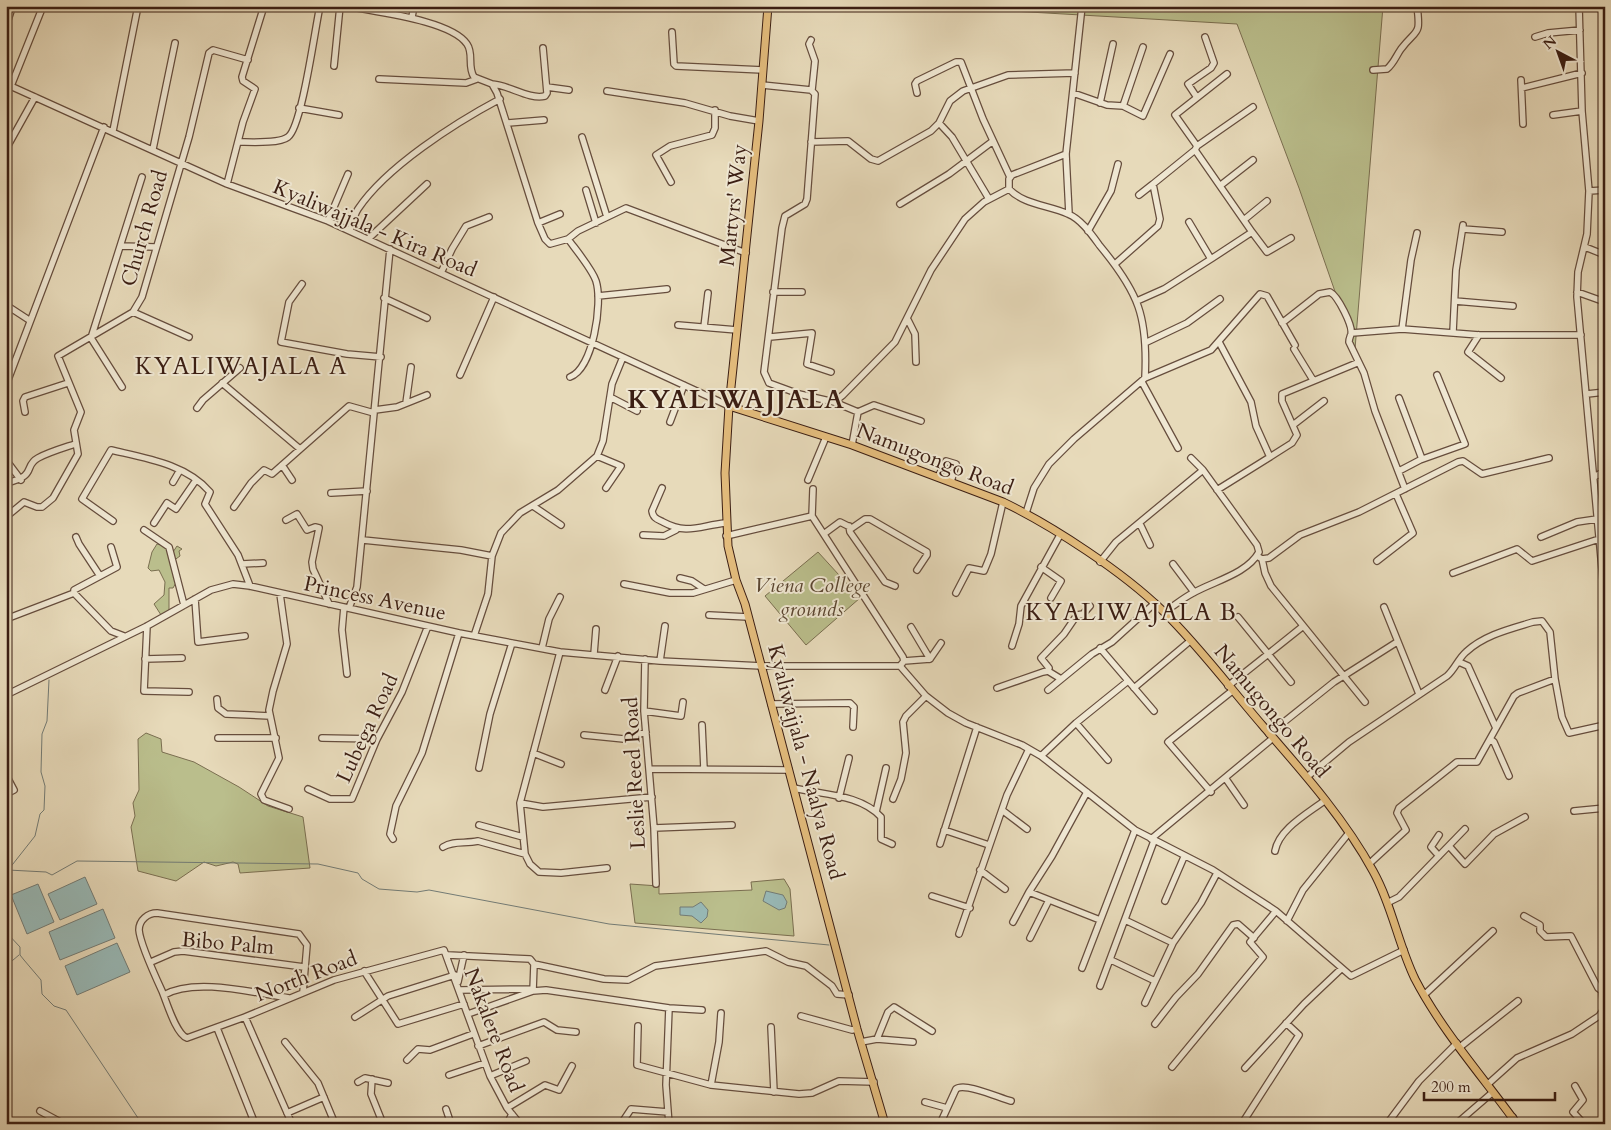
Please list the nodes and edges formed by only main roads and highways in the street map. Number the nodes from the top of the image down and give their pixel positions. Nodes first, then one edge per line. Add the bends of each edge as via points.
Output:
1 (768, 6) edge
2 (729, 406) junction
3 (1515, 1121) edge
4 (885, 1124) edge

1 - 2 main road, Martyrs' Way
2 - 3 main road, Namugongo Road via 852,445 1003,502 1026,513 1100,562 1164,612 1307,777 1369,864 1424,995
2 - 4 main road, Kyaliwajjala - Naalya Road via 724,473 726,536

